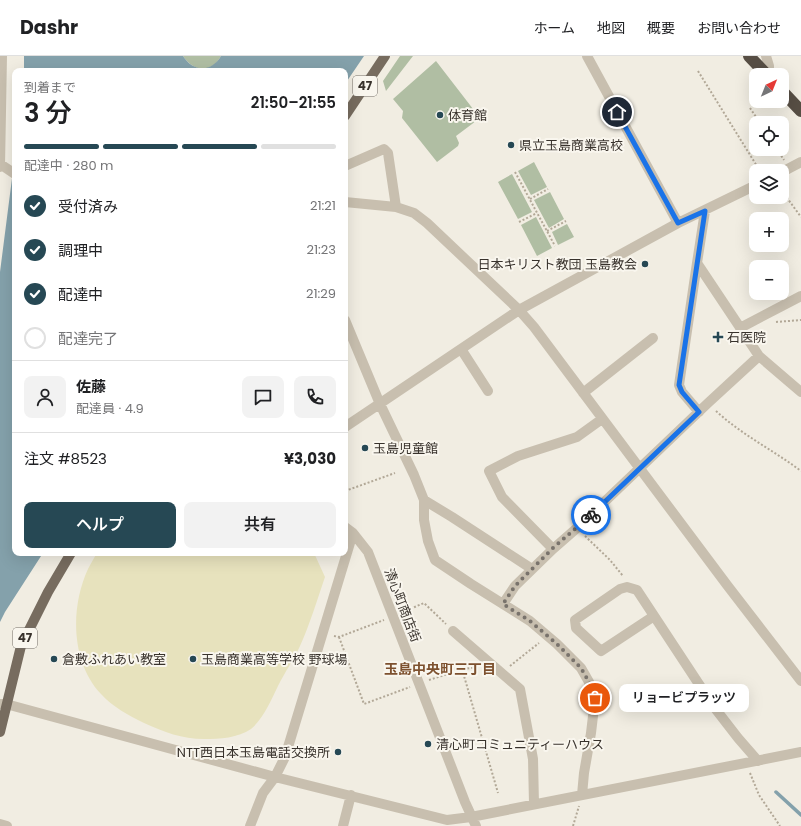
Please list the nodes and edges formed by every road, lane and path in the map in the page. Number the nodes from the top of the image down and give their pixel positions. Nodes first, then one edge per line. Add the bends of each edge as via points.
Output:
1 (2, 56) edge
2 (385, 56) edge
3 (586, 56) edge
4 (749, 56) edge
5 (766, 56) edge
6 (761, 68) edge
7 (769, 68) edge
8 (698, 71) dead end
9 (789, 98) edge
10 (750, 108) dead end
11 (801, 111) edge
12 (348, 112) edge
13 (755, 116) edge
14 (801, 162) edge
15 (0, 164) edge
16 (756, 164) edge
17 (348, 165) edge
18 (0, 167) edge
19 (789, 168) edge
20 (515, 172) dead end
21 (12, 173) edge
22 (548, 189) dead end
23 (749, 189) edge
24 (530, 200) junction
25 (789, 201) edge
26 (348, 202) edge
27 (396, 207) junction
28 (705, 211) junction
29 (537, 213) junction
30 (801, 217) edge
31 (566, 221) dead end
32 (519, 222) dead end
33 (678, 223) junction
34 (547, 231) junction
35 (555, 246) dead end
36 (697, 263) junction
37 (801, 296) edge
38 (519, 310) junction
39 (348, 327) edge
40 (740, 328) junction
41 (653, 338) dead end
42 (461, 349) junction
43 (759, 356) junction
44 (488, 391) dead end
45 (801, 392) edge
46 (582, 393) junction
47 (708, 403) junction
48 (380, 404) junction
49 (699, 412) junction
50 (602, 419) junction
51 (348, 424) edge
52 (640, 469) junction
53 (801, 470) edge
54 (395, 473) dead end
55 (348, 491) edge
56 (424, 500) junction
57 (577, 528) junction
58 (349, 530) edge
59 (553, 548) junction
60 (69, 556) edge
61 (342, 556) edge
62 (532, 569) junction
63 (634, 589) junction
64 (503, 604) junction
65 (393, 616) junction
66 (654, 616) junction
67 (453, 631) joint
68 (323, 632) junction
69 (548, 636) junction
70 (339, 637) junction
71 (462, 669) junction
72 (497, 670) junction
73 (801, 681) edge
74 (419, 684) junction
75 (3, 704) edge
76 (0, 732) edge
77 (801, 752) edge
78 (758, 761) junction
79 (747, 763) junction
80 (275, 777) junction
81 (498, 793) dead end
82 (351, 795) junction
83 (582, 795) junction
84 (534, 804) junction
85 (473, 822) edge
86 (0, 824) edge
87 (7, 826) edge
88 (250, 826) edge
89 (343, 826) edge
90 (573, 826) edge
91 (780, 826) edge

1 - 15 street
2 - 12 main road, 47
3 - 33 street
4 - 6 highway
5 - 7 street
8 - 16 path
9 - 11 highway
10 - 13 path
14 - 19 street
15 - 18 street
15 - 21 street
17 - 27 street via 384,149 388,153
20 - 24 path
22 - 24 path
23 - 28 street
24 - 29 path
25 - 30 path
26 - 27 street
27 - 38 street via 414,213 427,223
28 - 33 street
28 - 36 street
29 - 32 path
29 - 34 path
31 - 34 path
33 - 38 street
34 - 35 path
36 - 40 street
36 - 49 street via 679,385
37 - 40 street
38 - 42 street
38 - 46 street
39 - 48 street
40 - 43 street
41 - 46 street
42 - 44 street
42 - 48 street
43 - 45 street
43 - 47 street
46 - 50 street
47 - 49 street
47 - 53 path via 728,422
48 - 51 street
48 - 56 street
49 - 52 street
50 - 52 street
50 - 59 street via 577,437 518,456 489,471 502,497
52 - 57 street
52 - 73 street
54 - 55 path
56 - 62 street
56 - 64 street via 424,520 436,560
57 - 59 street
57 - 63 path via 610,560
58 - 65 street, 清心町商店街 via 368,552
59 - 62 street
60 - 75 main road, 47 via 21,646
61 - 68 street
62 - 64 street via 515,586
63 - 66 street
63 - 66 street via 627,586 620,588 576,620 576,628 601,650
64 - 69 street
65 - 67 path via 424,603
65 - 70 path
65 - 74 street, 清心町商店街
66 - 78 street via 714,707
67 - 72 street
68 - 70 path
68 - 80 street via 285,757
69 - 72 path
69 - 83 street via 581,668 595,698
70 - 74 path via 364,704
71 - 72 path
71 - 74 path
71 - 81 path
72 - 84 street via 520,689 533,759
74 - 85 street, 清心町商店街
75 - 76 main road, 47
75 - 80 street
77 - 78 street
78 - 79 street
79 - 83 street
79 - 91 path via 759,795
80 - 82 street
80 - 88 street via 262,793
82 - 85 street via 448,820
82 - 89 street
83 - 84 street
83 - 90 path
84 - 85 street
86 - 87 street

